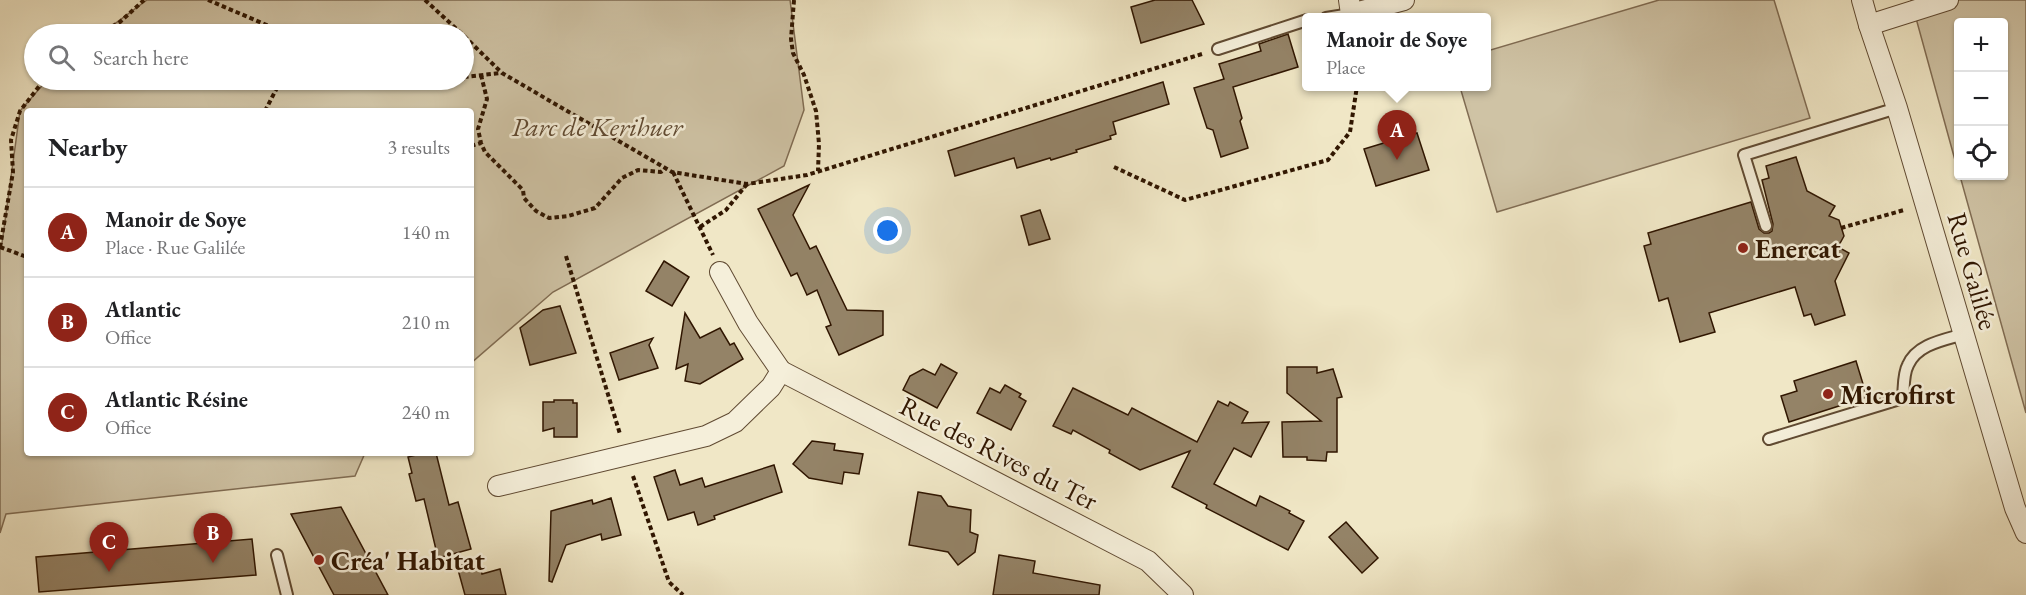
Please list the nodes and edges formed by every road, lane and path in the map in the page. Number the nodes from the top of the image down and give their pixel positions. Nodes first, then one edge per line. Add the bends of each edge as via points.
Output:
1 (144, 0) edge
2 (208, 0) edge
3 (425, 0) edge
4 (794, 0) edge
5 (1404, 0) edge
6 (1862, 0) edge
7 (1948, 0) edge
8 (1350, 7) edge
9 (1302, 22) edge
10 (116, 24) edge
11 (264, 24) edge
12 (451, 24) edge
13 (1869, 25) junction
14 (474, 46) edge
15 (1218, 49) joint
16 (502, 73) junction
17 (481, 75) junction
18 (474, 76) edge
19 (36, 90) edge
20 (276, 90) edge
21 (1356, 91) edge
22 (267, 108) edge
23 (1897, 108) junction
24 (481, 143) junction
25 (474, 145) edge
26 (1114, 167) dead end
27 (666, 168) junction
28 (672, 172) junction
29 (818, 172) junction
30 (747, 184) junction
31 (1925, 204) junction
32 (1766, 226) dead end
33 (700, 227) junction
34 (1841, 228) dead end
35 (704, 234) dead end
36 (0, 247) edge
37 (24, 256) edge
38 (566, 256) dead end
39 (720, 272) dead end
40 (1964, 334) junction
41 (781, 371) junction
42 (1769, 439) dead end
43 (626, 456) junction
44 (498, 486) dead end
45 (2026, 533) edge
46 (277, 555) dead end
47 (287, 595) edge
48 (683, 595) edge
49 (1183, 595) edge

1 - 10 path
2 - 11 path
3 - 12 path
4 - 29 path via 792,46 816,111
5 - 8 street
6 - 13 street, Rue Galilée
7 - 13 street
9 - 15 lane
13 - 23 street, Rue Galilée
14 - 16 path
15 - 29 path
16 - 17 path
16 - 27 path
17 - 18 path
17 - 24 path via 487,99 478,129
19 - 36 path via 20,111 12,140 13,172
20 - 22 path
21 - 26 path via 1350,132 1328,160 1185,200
23 - 31 street, Rue Galilée
23 - 32 lane via 1744,155
24 - 25 path
24 - 27 path via 485,152 523,190 524,198 549,218 595,208 622,178 638,170 661,172
27 - 28 path
28 - 30 path
28 - 33 path
29 - 30 path
30 - 33 path via 726,210
31 - 34 path
31 - 40 street, Rue Galilée
33 - 35 path
36 - 37 path
38 - 43 path
39 - 41 street, Rue des Rives du Ter
40 - 42 lane via 1916,353 1907,367 1903,398
40 - 45 street, Rue Galilée via 2014,508
41 - 43 street via 771,387 735,422 706,436
41 - 49 street, Rue des Rives du Ter via 1148,561
43 - 44 street
43 - 48 path via 669,582
46 - 47 lane

